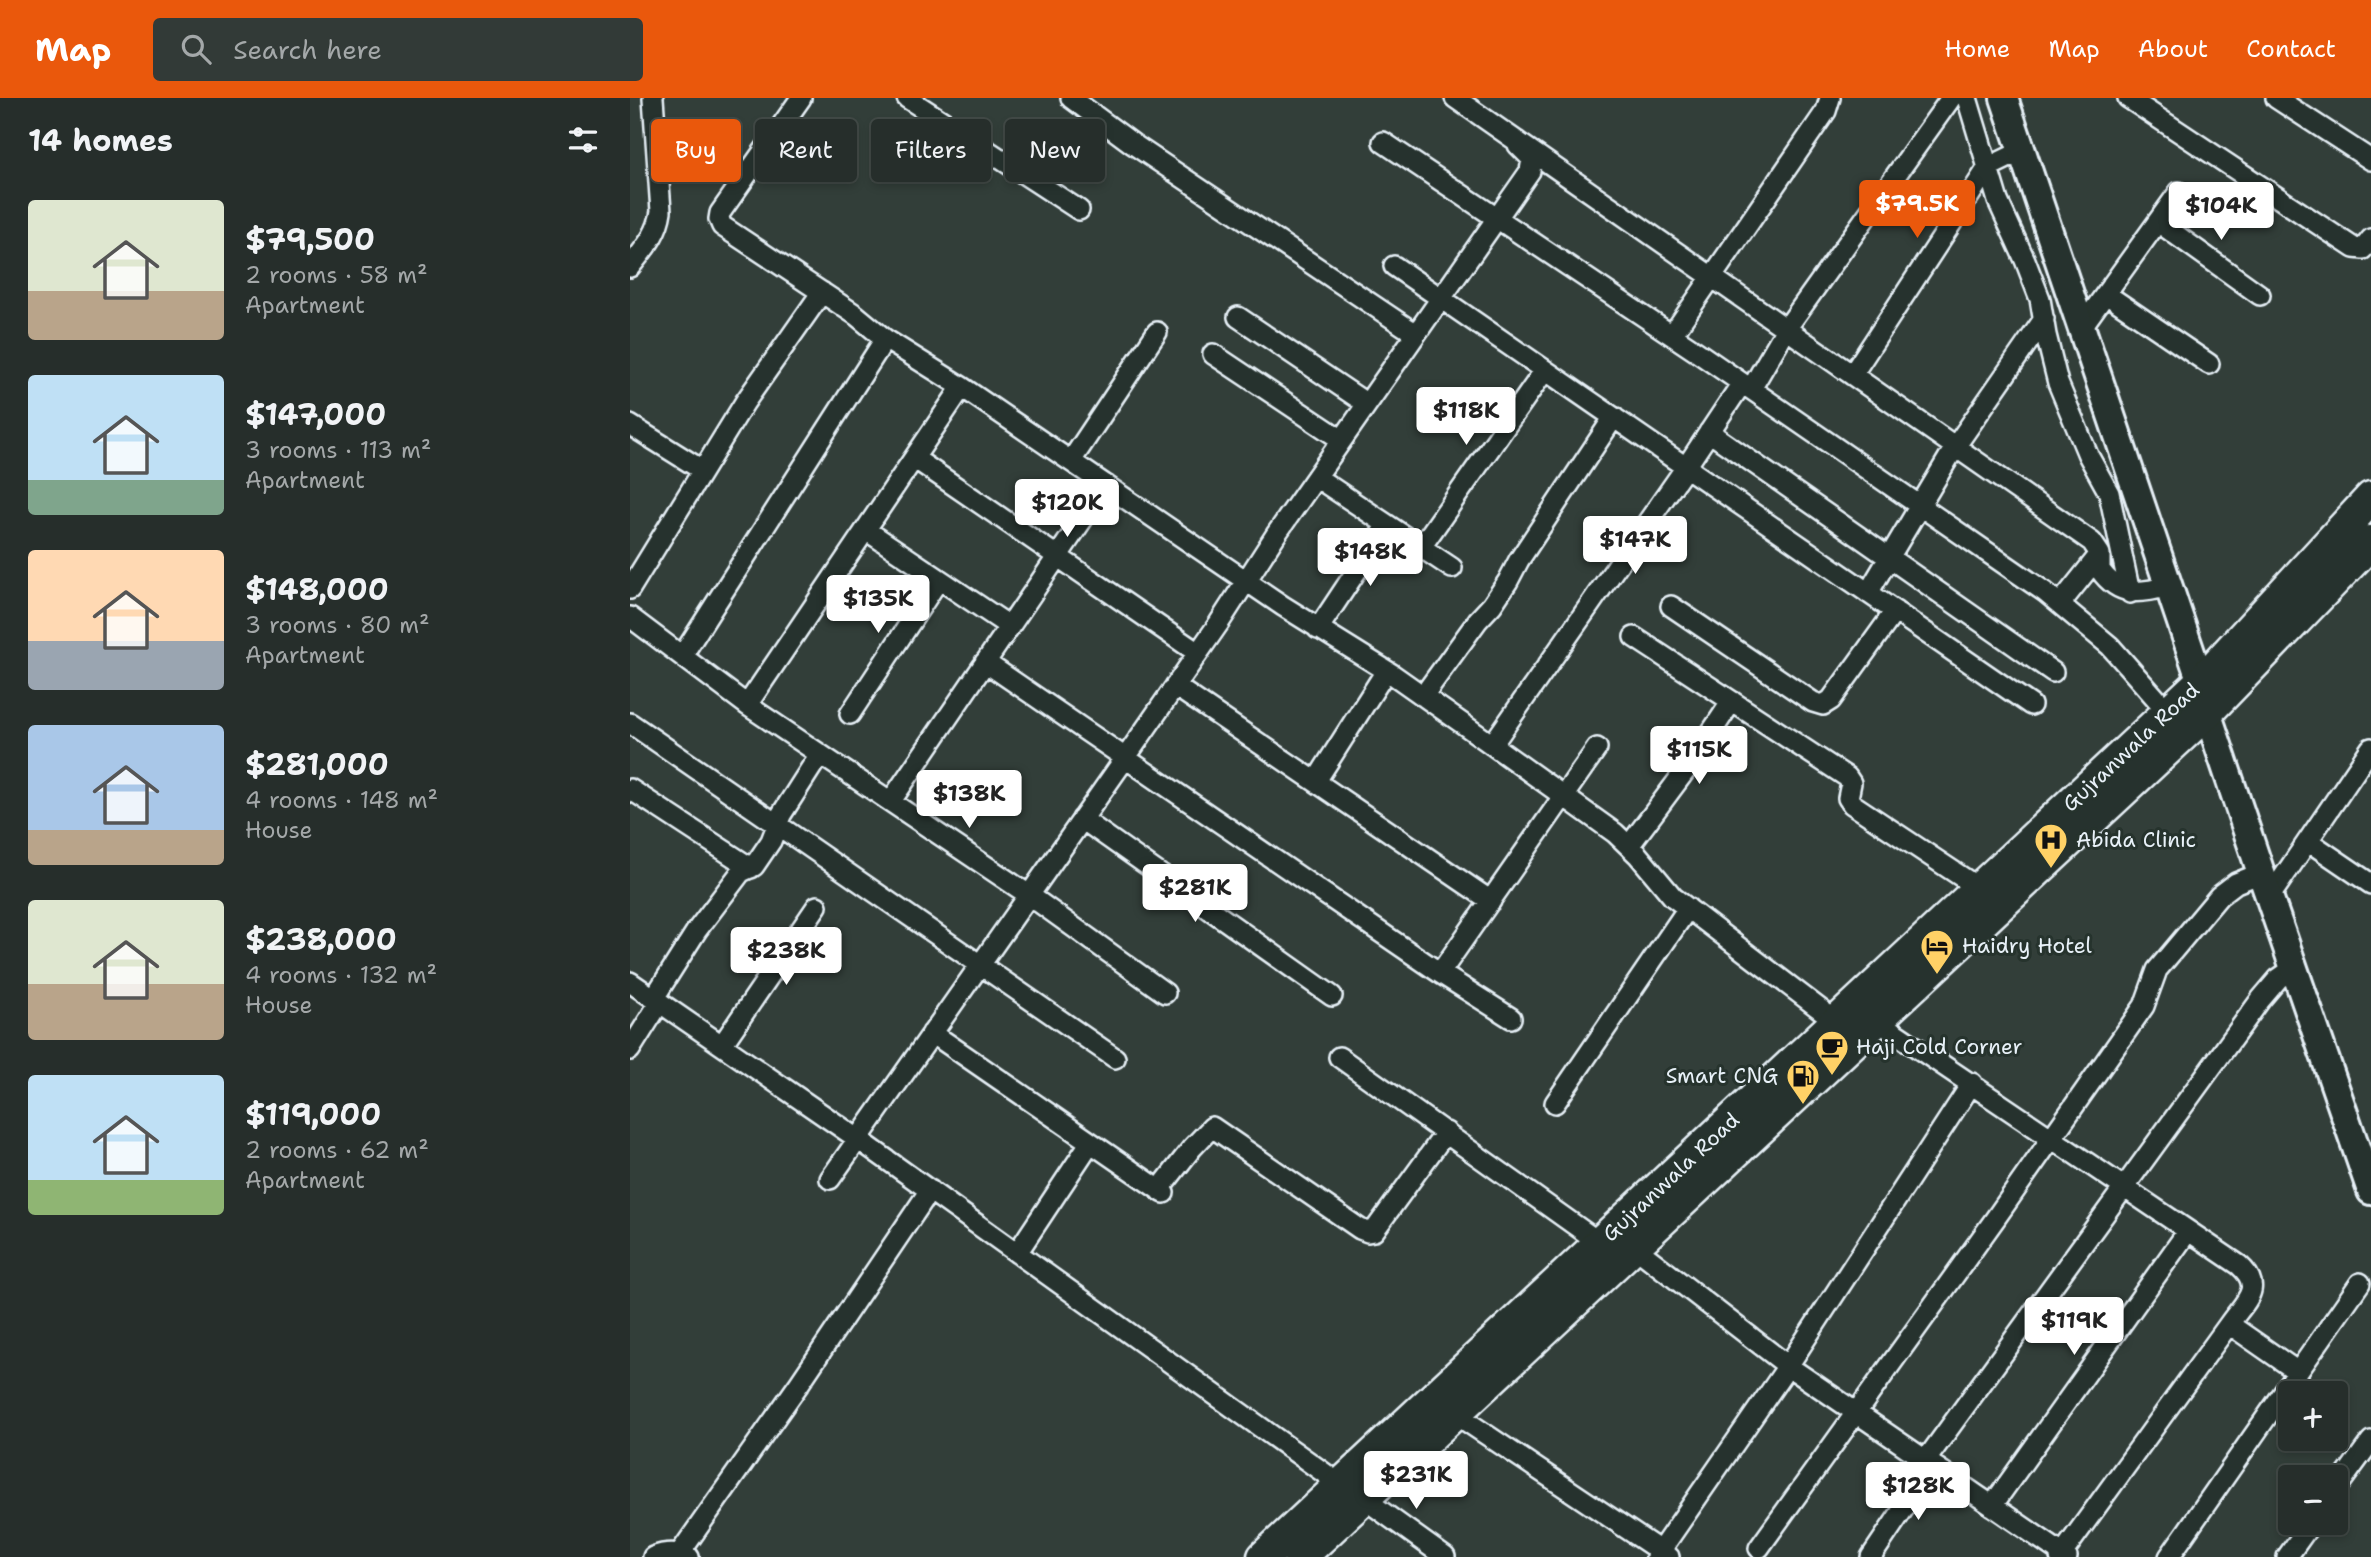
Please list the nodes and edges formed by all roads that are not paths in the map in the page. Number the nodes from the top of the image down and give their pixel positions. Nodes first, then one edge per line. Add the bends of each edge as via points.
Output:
1 (653, 98) edge
2 (801, 98) edge
3 (907, 98) edge
4 (1071, 98) edge
5 (1455, 98) edge
6 (1830, 98) edge
7 (1951, 98) edge
8 (1966, 98) edge
9 (2004, 98) edge
10 (2128, 98) edge
11 (2276, 98) edge
12 (1517, 141) junction
13 (1383, 142) dead end
14 (2022, 151) junction
15 (2371, 160) edge
16 (1989, 167) junction
17 (2179, 192) dead end
18 (1079, 210) dead end
19 (1497, 216) junction
20 (2158, 222) junction
21 (2371, 239) edge
22 (1394, 266) dead end
23 (630, 267) edge
24 (1711, 277) junction
25 (822, 292) junction
26 (2106, 294) junction
27 (2260, 295) dead end
28 (1442, 298) junction
29 (2073, 302) junction
30 (2044, 315) junction
31 (1238, 317) dead end
32 (2081, 328) junction
33 (1786, 329) junction
34 (1157, 332) dead end
35 (1416, 334) junction
36 (1672, 335) junction
37 (885, 339) junction
38 (1213, 354) dead end
39 (2209, 364) dead end
40 (1545, 370) junction
41 (1852, 375) junction
42 (1746, 386) junction
43 (962, 387) junction
44 (1367, 404) junction
45 (1614, 418) junction
46 (630, 425) edge
47 (1709, 432) junction
48 (1342, 440) junction
49 (1955, 447) junction
50 (914, 458) junction
51 (1071, 461) junction
52 (1686, 467) junction
53 (702, 470) junction
54 (1316, 477) junction
55 (1106, 485) junction
56 (2371, 498) edge
57 (1920, 505) junction
58 (1387, 525) junction
59 (866, 530) junction
60 (2371, 542) edge
61 (1421, 547) junction
62 (2100, 554) junction
63 (1057, 556) junction
64 (1889, 558) junction
65 (1452, 568) dead end
66 (939, 579) junction
67 (1246, 580) junction
68 (2168, 586) junction
69 (630, 589) edge
70 (1868, 593) junction
71 (2130, 593) junction
72 (2060, 604) junction
73 (1671, 606) dead end
74 (1895, 611) junction
75 (630, 617) edge
76 (1009, 626) junction
77 (1318, 629) junction
78 (1634, 637) dead end
79 (1198, 653) junction
80 (681, 656) junction
81 (985, 662) junction
82 (1386, 671) junction
83 (2053, 672) dead end
84 (1175, 686) junction
85 (1423, 696) junction
86 (2204, 697) junction
87 (1732, 701) junction
88 (747, 705) junction
89 (2031, 705) dead end
90 (2168, 712) junction
91 (850, 714) dead end
92 (630, 723) edge
93 (1492, 745) junction
94 (1597, 748) dead end
95 (2371, 748) edge
96 (820, 754) junction
97 (1126, 757) junction
98 (2363, 776) edge
99 (1315, 781) junction
100 (630, 789) edge
101 (1564, 796) junction
102 (891, 802) junction
103 (1083, 819) junction
104 (777, 825) junction
105 (2308, 841) junction
106 (1629, 846) junction
107 (751, 868) junction
108 (2261, 873) junction
109 (2371, 884) edge
110 (1980, 889) junction
111 (1029, 895) junction
112 (2269, 898) junction
113 (1491, 901) junction
114 (817, 906) dead end
115 (1688, 908) junction
116 (979, 965) junction
117 (2294, 968) junction
118 (1440, 973) junction
119 (630, 982) edge
120 (1165, 993) dead end
121 (1332, 996) dead end
122 (657, 1000) junction
123 (1511, 1018) dead end
124 (1876, 1020) junction
125 (1837, 1022) junction
126 (932, 1033) junction
127 (722, 1045) junction
128 (630, 1050) edge
129 (1339, 1057) dead end
130 (1115, 1058) dead end
131 (1972, 1083) junction
132 (1555, 1103) dead end
133 (1446, 1132) junction
134 (2051, 1137) junction
135 (858, 1139) junction
136 (1090, 1143) junction
137 (2366, 1156) edge
138 (830, 1179) dead end
139 (2123, 1189) junction
140 (930, 1190) junction
141 (2371, 1191) edge
142 (2188, 1231) junction
143 (1600, 1243) junction
144 (1633, 1246) junction
145 (1017, 1253) junction
146 (2360, 1283) dead end
147 (2229, 1324) junction
148 (1788, 1366) junction
149 (2298, 1372) junction
150 (1454, 1413) junction
151 (1857, 1413) junction
152 (2371, 1441) edge
153 (1929, 1463) junction
154 (2348, 1473) edge
155 (1352, 1491) junction
156 (1992, 1506) junction
157 (2303, 1535) edge
158 (1759, 1548) dead end
159 (685, 1555) edge
160 (1661, 1555) edge
161 (2063, 1556) edge
162 (653, 1557) edge
163 (1264, 1557) edge
164 (1300, 1557) edge
165 (1446, 1557) edge
166 (1871, 1557) edge
167 (2169, 1557) edge
168 (2287, 1557) edge

1 - 23 street via 661,211 654,235
2 - 25 street via 719,219 722,226
3 - 18 street
4 - 35 street
5 - 12 street
6 - 24 street via 1826,111
7 - 33 street
8 - 16 street
9 - 14 main road
10 - 21 street via 2354,248 2363,249
11 - 15 street
12 - 19 street via 1532,159 1532,167
12 - 24 street
13 - 19 street
14 - 16 street
14 - 29 main road
16 - 30 street
16 - 41 street
17 - 20 street
19 - 28 street
19 - 36 street
20 - 26 street
20 - 27 street
22 - 28 street
24 - 33 street
24 - 36 street
25 - 37 street
25 - 53 street
26 - 32 street
26 - 39 street
28 - 35 street
28 - 40 street
29 - 30 street
29 - 32 main road
30 - 49 street
30 - 71 street via 2058,383 2113,505
31 - 44 street
32 - 68 main road
33 - 41 street
33 - 42 street
34 - 51 street
35 - 44 street
36 - 42 street
37 - 43 street
37 - 80 street
38 - 48 street
40 - 45 street
40 - 61 street
41 - 49 street
42 - 47 street
42 - 57 street
43 - 50 street
43 - 51 street
44 - 48 street
45 - 52 street
45 - 85 street via 1508,581
46 - 53 street
47 - 52 street
47 - 64 street
48 - 54 street
49 - 57 street
49 - 62 street via 2092,542
50 - 59 street
50 - 63 street
51 - 55 street
52 - 70 street
52 - 93 street
53 - 69 street
54 - 58 street
54 - 67 street
55 - 63 street
55 - 67 street
56 - 86 highway, Gujranwala Road
57 - 64 street
57 - 72 street
58 - 61 street
58 - 77 street
59 - 66 street
59 - 88 street
60 - 86 highway, Gujranwala Road
61 - 65 street
62 - 71 street via 2102,574
62 - 72 street
63 - 76 street
63 - 79 street
64 - 70 street
64 - 83 street
66 - 76 street
66 - 91 street
67 - 77 street
67 - 79 street
68 - 71 street
68 - 86 main road
70 - 74 street
72 - 90 street via 2110,646
73 - 74 street via 1823,705
74 - 89 street
75 - 80 street
76 - 81 street
77 - 82 street
78 - 87 street
79 - 84 street
80 - 88 street
81 - 97 street
81 - 102 street
82 - 85 street
82 - 99 street
84 - 97 street
84 - 99 street
85 - 93 street
86 - 90 highway, Gujranwala Road
86 - 108 main road
86 - 124 highway, Gujranwala Road
87 - 106 street
87 - 110 street via 1847,777 1852,804
88 - 96 street
90 - 110 highway, Gujranwala Road
92 - 104 street
93 - 101 street
94 - 101 street
95 - 98 street
96 - 102 street
96 - 104 street
97 - 103 street
97 - 118 street
98 - 105 street
99 - 113 street
100 - 107 street
101 - 106 street
101 - 113 street
102 - 111 street
103 - 111 street
103 - 121 street
104 - 107 street
104 - 116 street
105 - 109 street
105 - 112 street
106 - 115 street
107 - 122 street via 741,872 697,930
108 - 112 main road
108 - 134 street via 2236,883 2219,897 2157,970 2144,1006
110 - 125 highway, Gujranwala Road
111 - 116 street
111 - 120 street
112 - 117 main road
113 - 118 street
114 - 127 street
115 - 125 street
115 - 132 street
116 - 126 street
116 - 130 street
117 - 137 main road
117 - 139 street via 2261,999
118 - 123 street
119 - 122 street
122 - 127 street
122 - 128 street
124 - 131 street
124 - 144 highway, Gujranwala Road
125 - 143 highway, Gujranwala Road
126 - 135 street
126 - 136 street
127 - 135 street
129 - 133 street
131 - 134 street
131 - 148 street
133 - 136 street via 1374,1231 1360,1229 1215,1128 1207,1130 1162,1192
133 - 143 street
134 - 139 street
134 - 151 street
135 - 138 street
135 - 140 street
136 - 145 street
137 - 141 main road
139 - 142 street
139 - 153 street
140 - 145 street
140 - 159 street
142 - 147 street via 2251,1278 2250,1293
142 - 156 street
143 - 155 highway, Gujranwala Road
144 - 148 street
144 - 150 highway, Gujranwala Road
145 - 155 street
146 - 149 street
147 - 149 street
147 - 161 street
148 - 151 street
148 - 160 street
149 - 167 street
150 - 155 highway, Gujranwala Road
150 - 160 street
151 - 153 street
151 - 158 street
152 - 154 street
153 - 156 street
153 - 166 street
155 - 163 highway, Gujranwala Road
155 - 164 highway, Gujranwala Road
155 - 165 street
156 - 161 street
157 - 168 street
159 - 162 street

